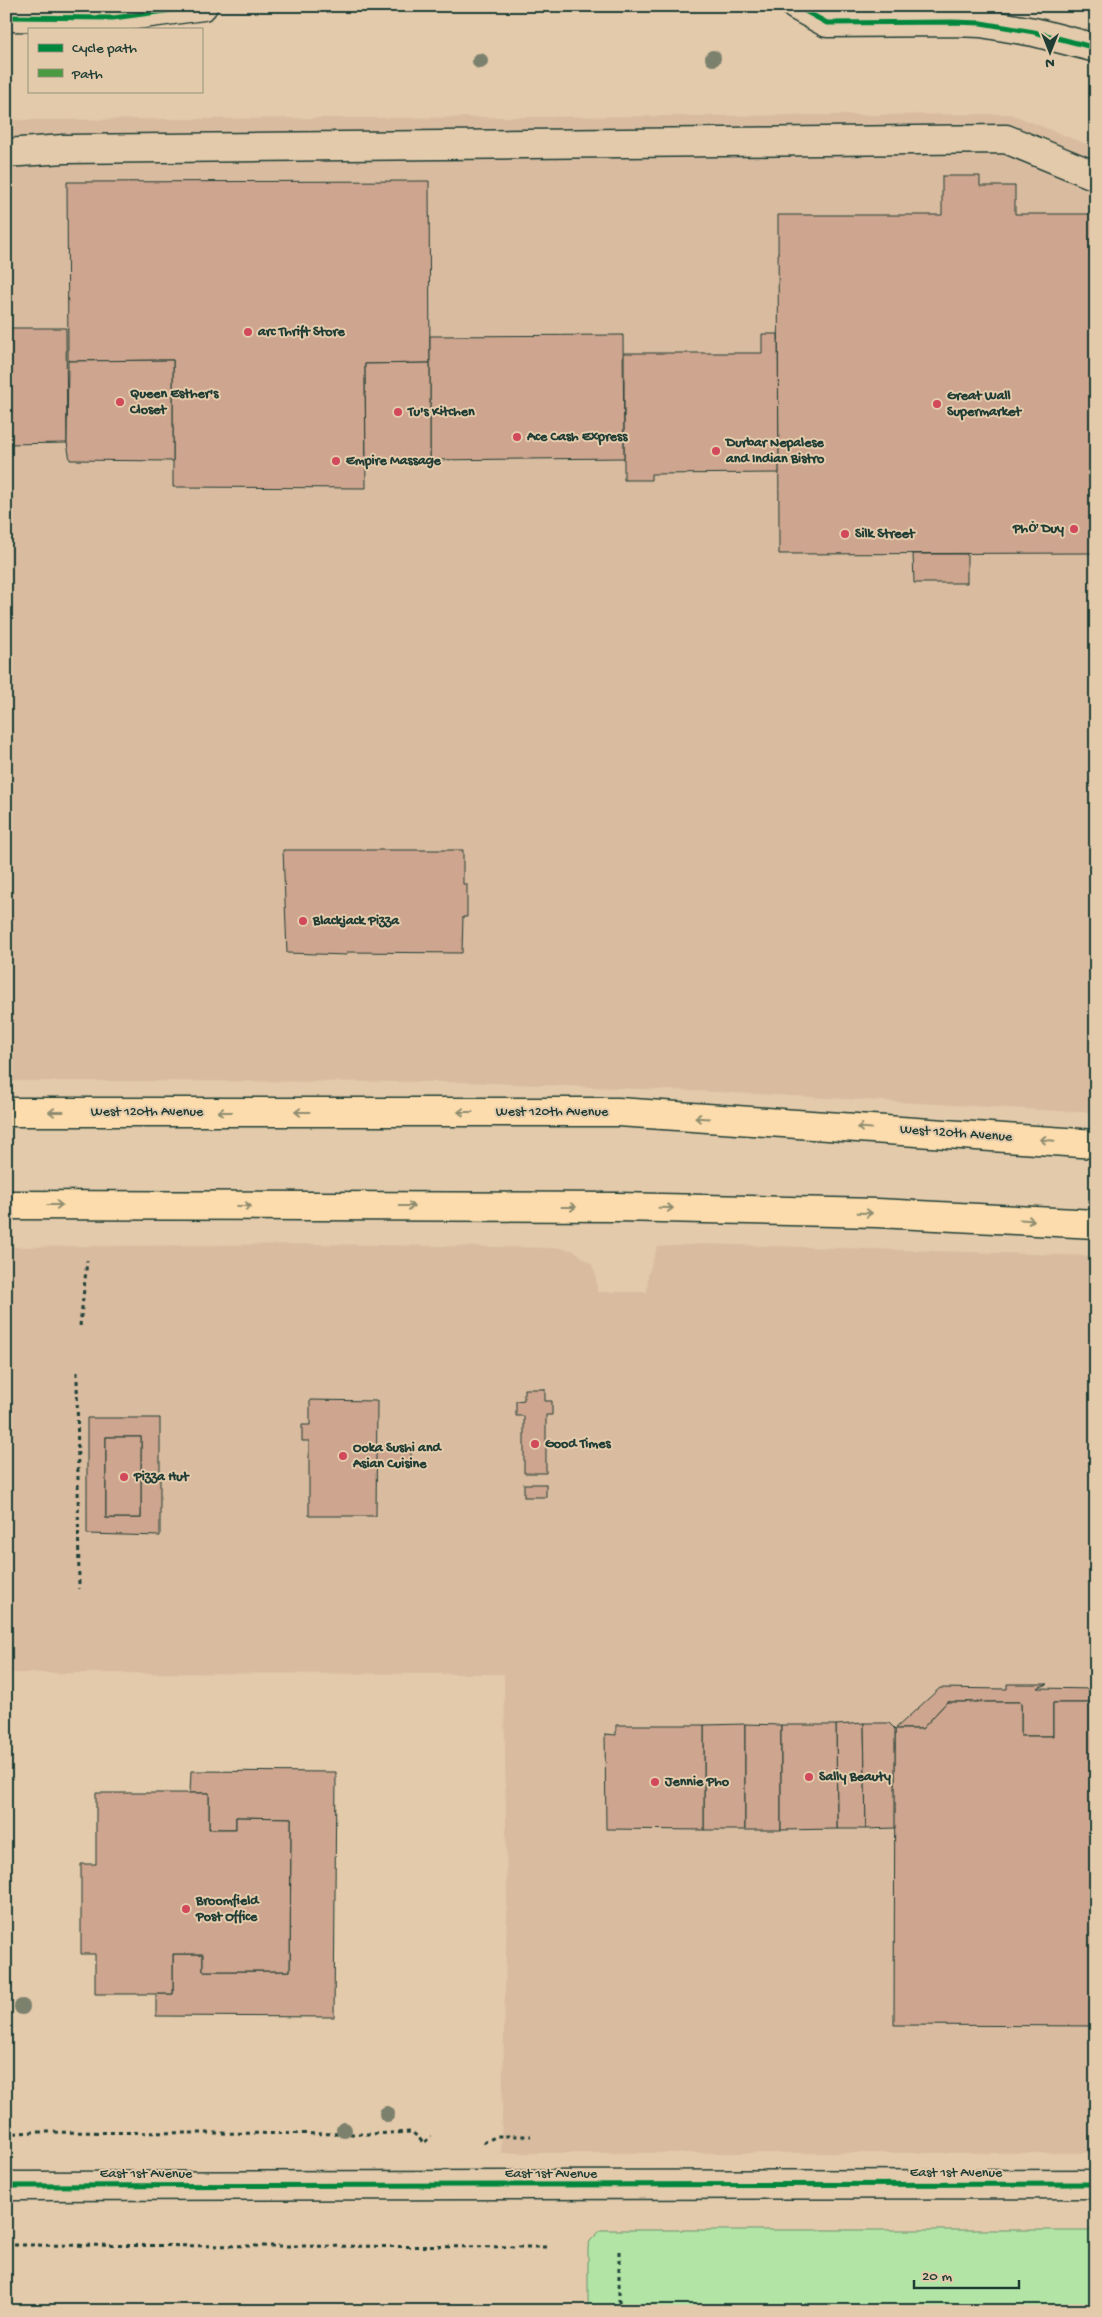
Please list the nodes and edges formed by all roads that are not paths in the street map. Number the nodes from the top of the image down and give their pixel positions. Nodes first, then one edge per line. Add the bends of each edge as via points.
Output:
1 (203, 6) edge
2 (796, 6) edge
3 (827, 15) edge
4 (6, 17) edge
5 (1096, 48) edge
6 (6, 152) edge
7 (1096, 176) edge
8 (6, 1112) edge
9 (1096, 1144) edge
10 (6, 1205) edge
11 (1096, 1224) edge
12 (1096, 2184) edge
13 (6, 2186) edge

1 - 4 street via 112,18
2 - 3 street
3 - 5 street via 981,24 1034,32
6 - 7 street via 1006,139
9 -> 8 main road, West 120th Avenue via 618,1112
10 -> 11 main road via 618,1207 877,1213
12 - 13 street, East 1st Avenue

